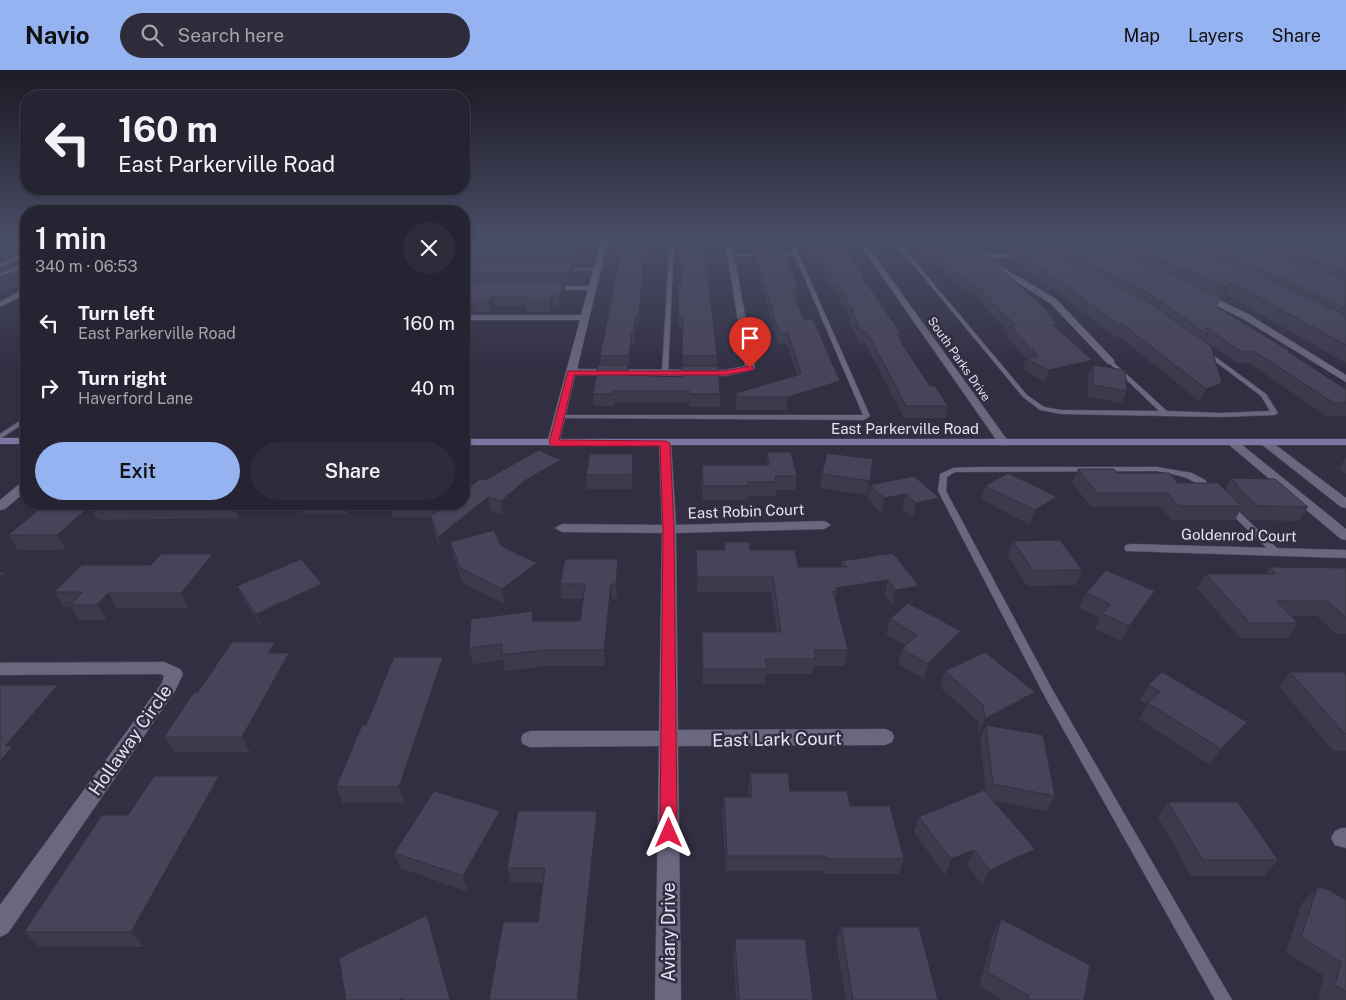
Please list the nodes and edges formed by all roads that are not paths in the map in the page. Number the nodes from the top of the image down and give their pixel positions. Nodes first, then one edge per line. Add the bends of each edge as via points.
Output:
1 (593, 283) edge
2 (670, 283) edge
3 (736, 283) edge
4 (810, 283) edge
5 (891, 283) edge
6 (931, 283) edge
7 (1020, 283) edge
8 (533, 288) edge
9 (592, 288) junction
10 (1194, 292) edge
11 (20, 294) edge
12 (0, 305) edge
13 (470, 318) edge
14 (586, 318) junction
15 (1202, 349) edge
16 (1111, 362) joint
17 (1328, 368) junction
18 (1346, 368) edge
19 (571, 372) junction
20 (665, 373) junction
21 (1346, 379) edge
22 (1165, 413) junction
23 (560, 417) junction
24 (20, 423) edge
25 (0, 437) edge
26 (0, 441) edge
27 (20, 441) edge
28 (470, 442) edge
29 (1232, 442) junction
30 (1265, 442) junction
31 (1346, 442) edge
32 (553, 443) junction
33 (665, 443) junction
34 (1004, 443) junction
35 (20, 490) edge
36 (1346, 504) edge
37 (0, 506) edge
38 (824, 525) dead end
39 (562, 528) dead end
40 (669, 529) junction
41 (1346, 536) edge
42 (1131, 548) dead end
43 (1276, 552) junction
44 (1346, 554) edge
45 (0, 669) edge
46 (885, 738) dead end
47 (530, 740) dead end
48 (669, 740) junction
49 (0, 925) edge
50 (668, 1000) edge
51 (1224, 1000) edge

1 - 9 street
2 - 20 lane
3 - 20 street via 750,368 725,373
4 - 23 lane via 868,416
5 - 34 street, South Parks Drive
6 - 22 lane via 1025,396 1042,409
7 - 16 street via 1053,301
8 - 9 street
9 - 14 street
10 - 17 street via 1245,316
11 - 12 street
13 - 14 street
14 - 19 street
15 - 22 lane via 1264,395 1275,413
16 - 22 lane
17 - 18 street
17 - 21 street
19 - 20 street
19 - 23 street
23 - 32 street
24 - 25 lane
26 - 27 main road
28 - 32 main road, East Parkerville Road
29 - 30 main road, East Parkerville Road
29 - 34 main road, East Parkerville Road
29 - 41 street
30 - 31 main road, East Parkerville Road
30 - 36 street
32 - 33 main road, East Parkerville Road
33 - 34 main road, East Parkerville Road
33 - 40 street, Aviary Drive
35 - 37 street
38 - 40 street, East Robin Court
39 - 40 street, East Robin Court
40 - 48 street, Aviary Drive
42 - 43 street, Goldenrod Court
43 - 44 street, Goldenrod Court
43 - 51 lane via 1202,482 1189,475 1157,469 978,469 952,470 942,476 942,491 1048,692
45 - 49 street, Hollaway Circle via 164,668 174,674 169,686
46 - 48 street, East Lark Court
47 - 48 street, East Lark Court
48 - 50 street, Aviary Drive

